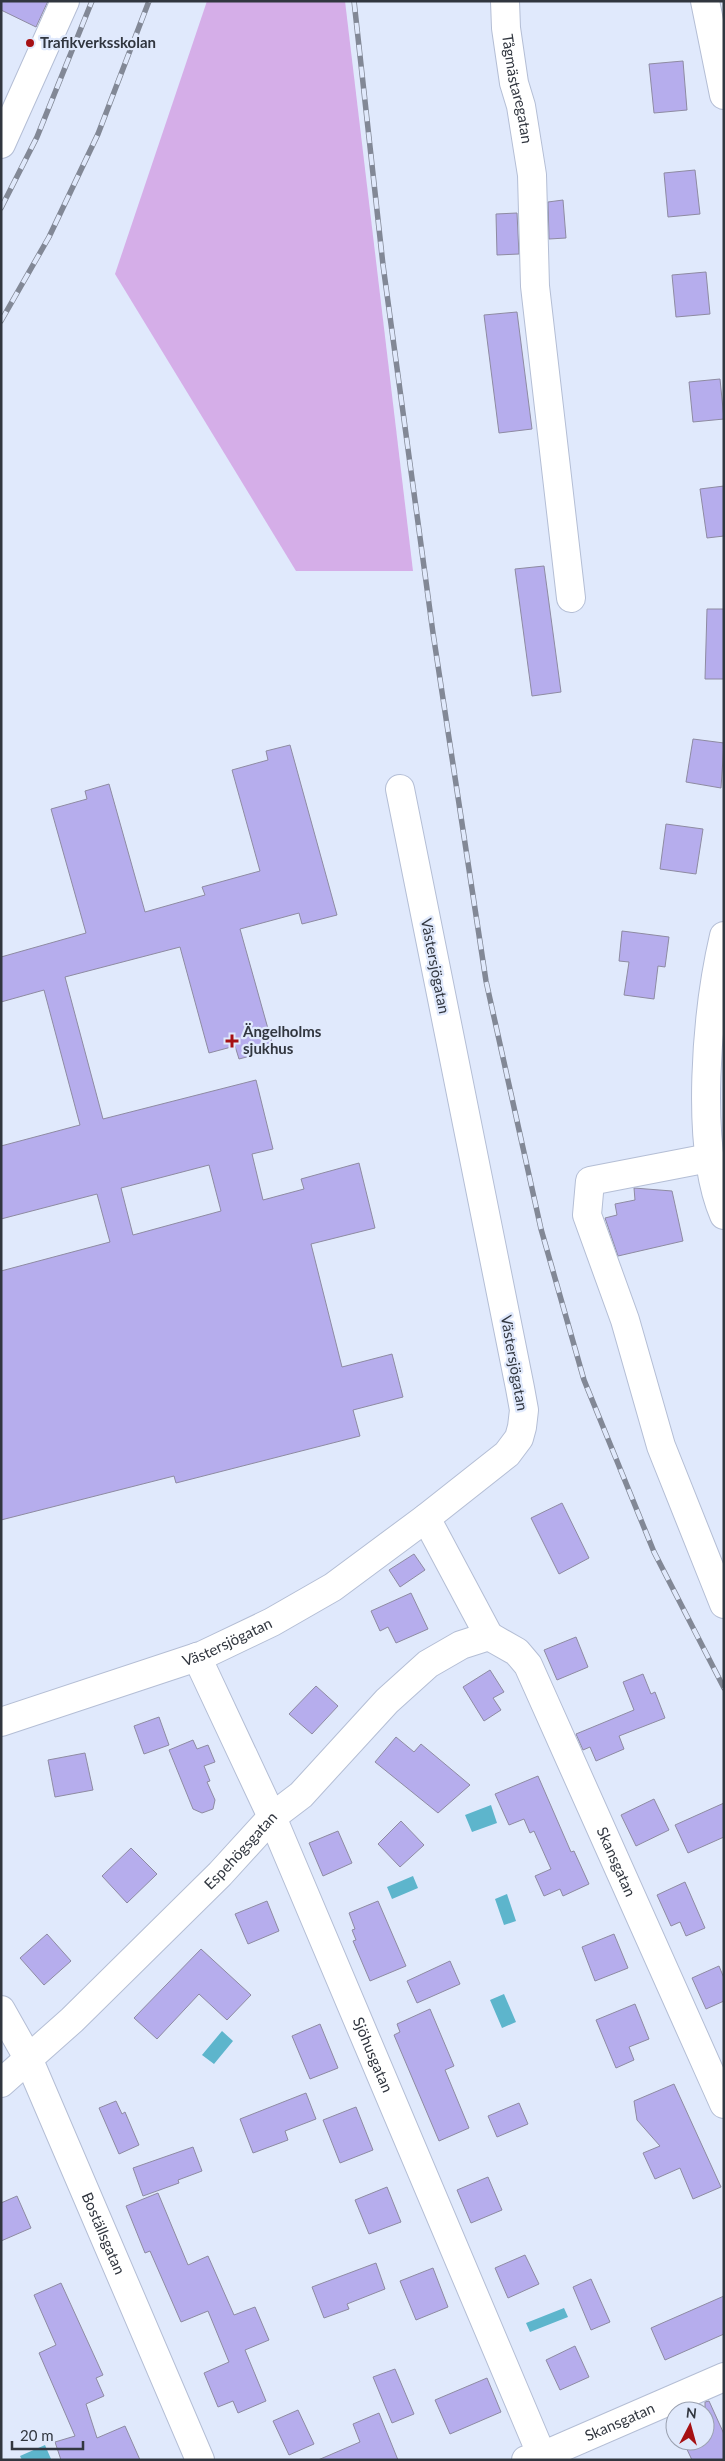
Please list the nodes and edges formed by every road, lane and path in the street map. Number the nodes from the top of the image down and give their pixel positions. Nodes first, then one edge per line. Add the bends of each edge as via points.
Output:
1 (65, 1) edge
2 (505, 1) edge
3 (706, 1) edge
4 (724, 95) edge
5 (1, 144) edge
6 (571, 598) dead end
7 (400, 789) dead end
8 (724, 936) edge
9 (709, 1158) junction
10 (724, 1215) edge
11 (426, 1518) junction
12 (724, 1604) edge
13 (489, 1636) junction
14 (197, 1657) junction
15 (1, 1722) edge
16 (272, 1817) junction
17 (1, 2010) edge
18 (28, 2058) junction
19 (1, 2083) edge
20 (724, 2104) edge
21 (724, 2377) edge
22 (537, 2459) edge
23 (200, 2460) edge

1 - 5 street
2 - 6 street, Tågmästaregatan via 514,83 532,175 535,286
3 - 4 street
7 - 11 street, Västersjögatan via 524,1410 519,1438 507,1454
8 - 9 street via 708,1034
9 - 10 street via 712,1180
9 - 12 street via 590,1181 587,1216 625,1320 661,1446
11 - 13 street
11 - 14 street, Västersjögatan via 333,1587 272,1622
13 - 16 street, Espehögsgatan via 461,1645 428,1664 387,1701 301,1795
13 - 20 street, Skansgatan via 517,1652 528,1665
14 - 15 street, Västersjögatan
14 - 16 street, Sjöhusgatan
16 - 18 street, Espehögsgatan via 220,1874 79,2013
16 - 22 street, Sjöhusgatan
17 - 18 street, Boställsgatan
18 - 19 street, Espehögsgatan
18 - 23 street, Boställsgatan
21 - 22 street, Skansgatan

